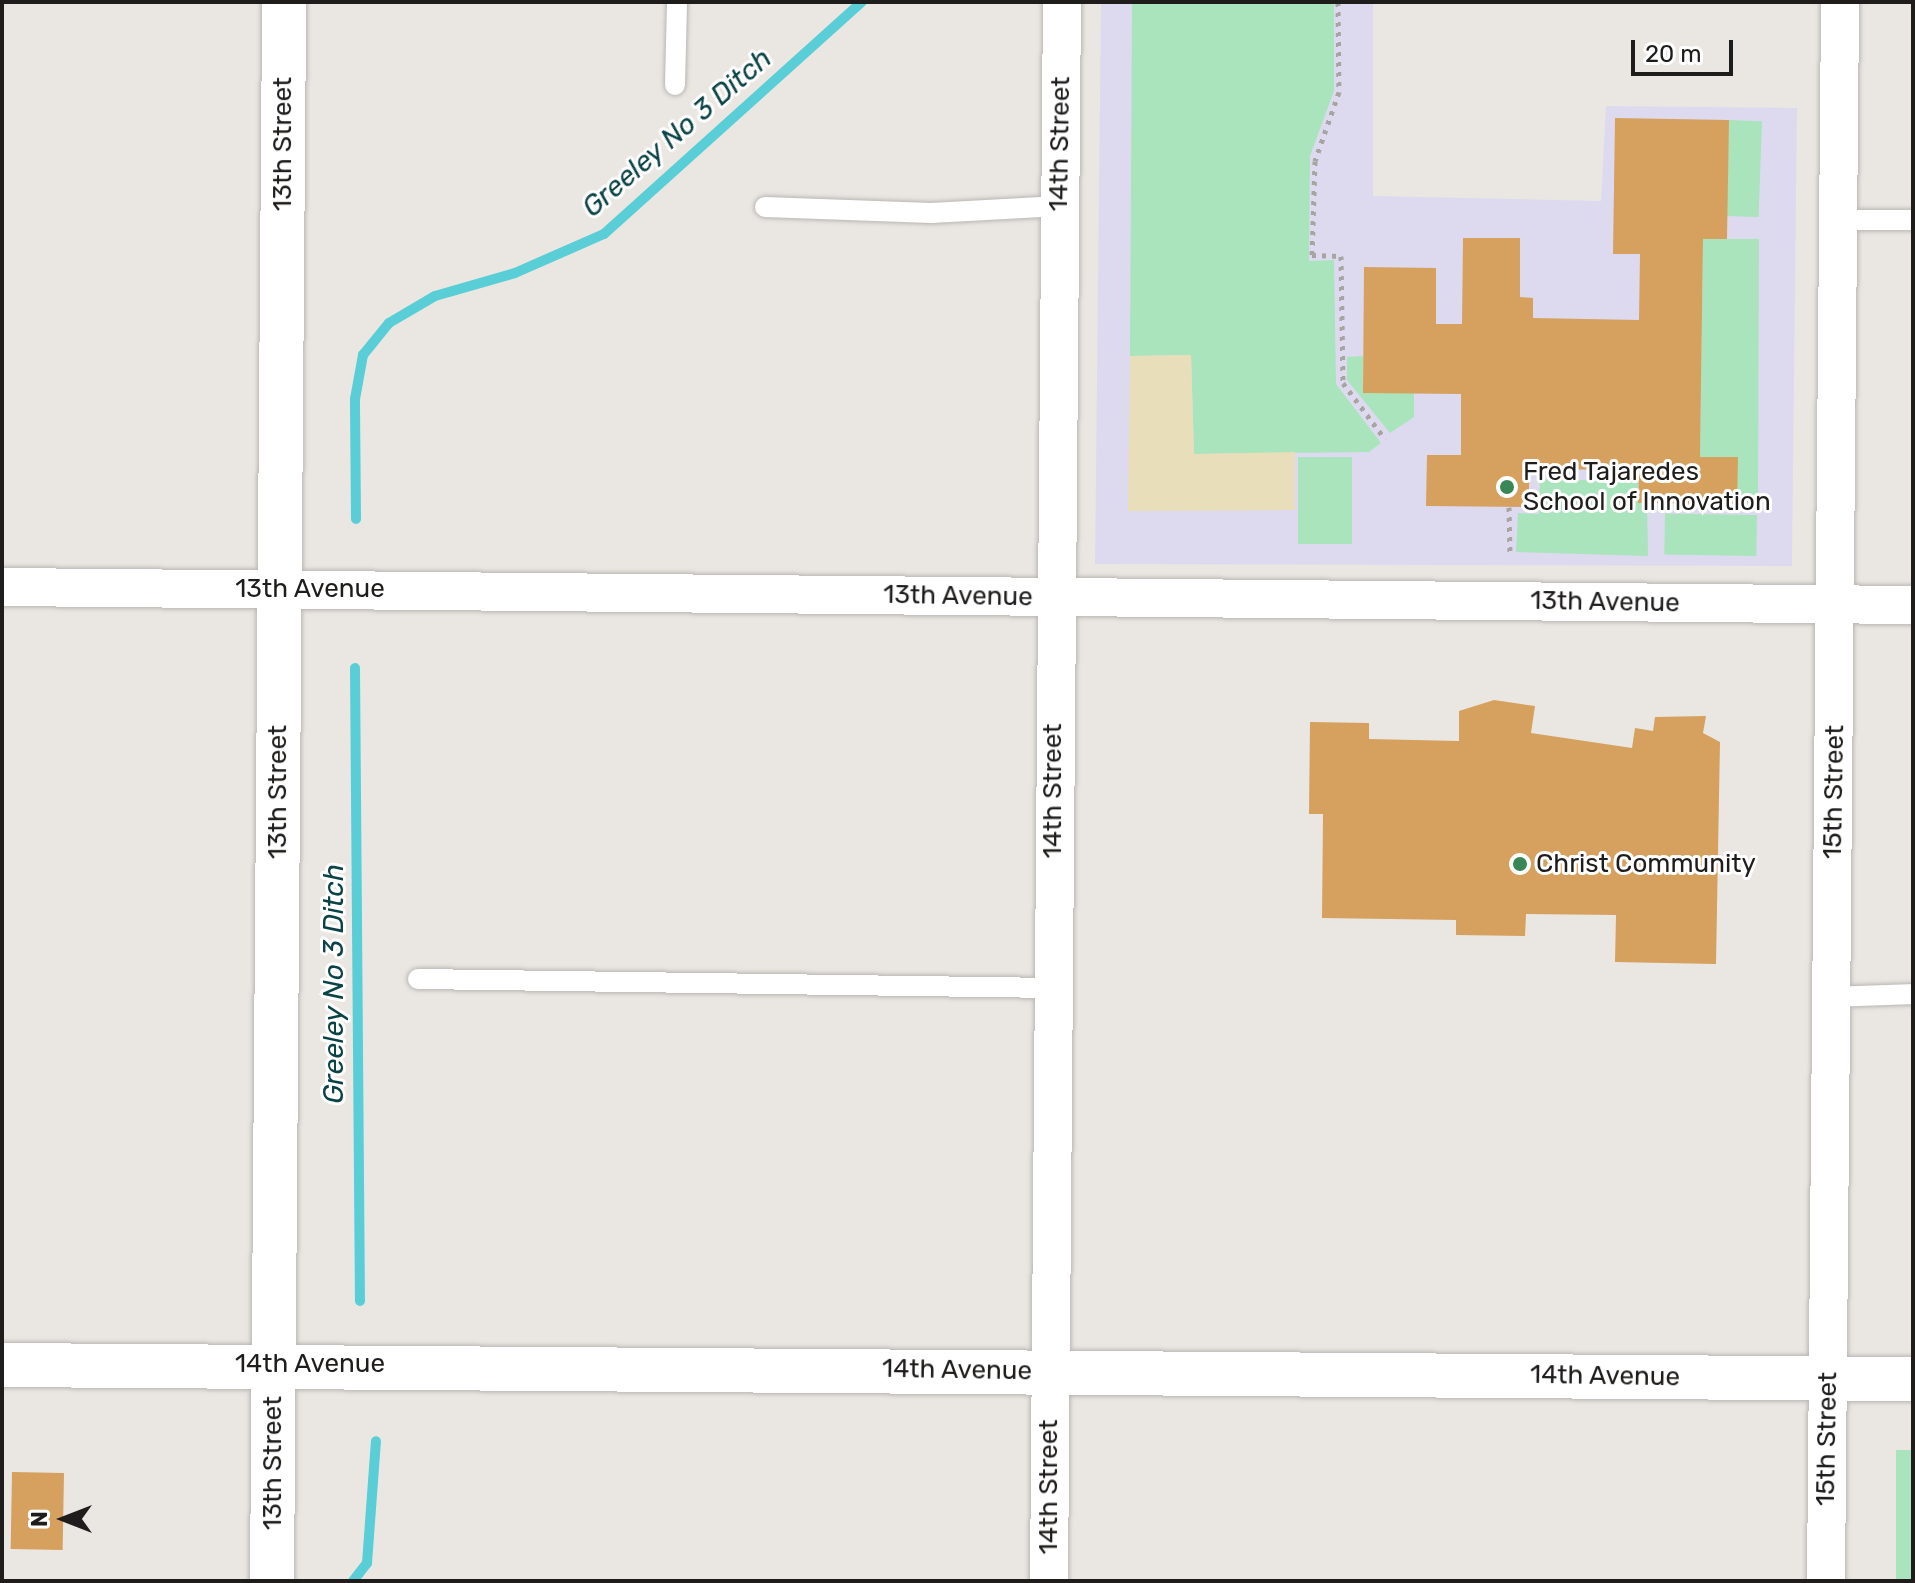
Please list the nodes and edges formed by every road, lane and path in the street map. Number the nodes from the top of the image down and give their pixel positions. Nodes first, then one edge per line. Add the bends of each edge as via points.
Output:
1 (284, 2) edge
2 (677, 2) edge
3 (1062, 2) edge
4 (1338, 2) edge
5 (1840, 2) edge
6 (675, 85) dead end
7 (1060, 206) junction
8 (765, 207) dead end
9 (1838, 220) junction
10 (1913, 220) edge
11 (1385, 439) dead end
12 (1509, 507) dead end
13 (1510, 556) dead end
14 (2, 587) edge
15 (280, 589) junction
16 (1054, 596) junction
17 (1836, 604) junction
18 (1913, 605) edge
19 (418, 979) dead end
20 (1052, 988) junction
21 (1913, 994) edge
22 (1832, 997) junction
23 (274, 1363) junction
24 (2, 1365) edge
25 (1050, 1371) junction
26 (1828, 1378) junction
27 (1913, 1379) edge
28 (272, 1581) edge
29 (1049, 1581) edge
30 (1826, 1581) edge

1 - 15 street, 13th Street
2 - 6 lane
3 - 7 street, 14th Street
4 - 11 path via 1339,92 1315,161 1312,255 1341,256 1343,383
5 - 9 street, 15th Street
7 - 8 lane via 931,213
7 - 16 street, 14th Street
9 - 10 lane
9 - 17 street, 15th Street
12 - 13 path
14 - 15 street, 13th Avenue
15 - 16 street, 13th Avenue
15 - 23 street, 13th Street
16 - 17 street, 13th Avenue
16 - 20 street, 14th Street
17 - 18 street, 13th Avenue
17 - 22 street, 15th Street
19 - 20 lane
20 - 25 street, 14th Street
21 - 22 lane
22 - 26 street, 15th Street
23 - 24 street, 14th Avenue
23 - 25 street, 14th Avenue
23 - 28 street, 13th Street
25 - 26 street, 14th Avenue
25 - 29 street, 14th Street
26 - 27 street, 14th Avenue
26 - 30 street, 15th Street

